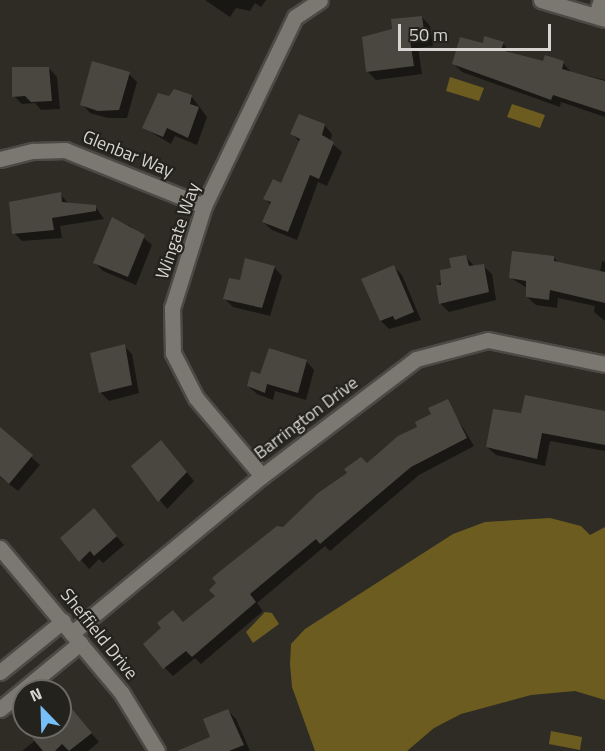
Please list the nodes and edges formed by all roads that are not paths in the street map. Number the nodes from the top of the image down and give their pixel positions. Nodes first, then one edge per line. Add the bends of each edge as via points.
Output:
1 (320, 0) edge
2 (541, 0) edge
3 (600, 0) edge
4 (601, 17) edge
5 (0, 159) edge
6 (204, 206) junction
7 (605, 364) edge
8 (262, 476) junction
9 (0, 548) edge
10 (72, 632) junction
11 (0, 672) edge
12 (0, 709) edge
13 (157, 751) edge

1 - 6 street, Wingate Way via 295,17
2 - 4 street
3 - 4 street
5 - 6 street, Glenbar Way via 33,151 65,150
6 - 8 street, Wingate Way via 172,308 173,353 196,398
7 - 8 street, Barrington Drive via 488,340 416,359
8 - 10 street, Barrington Drive
9 - 10 street, Sheffield Drive
10 - 11 street
10 - 12 street
10 - 13 street, Sheffield Drive via 133,707

